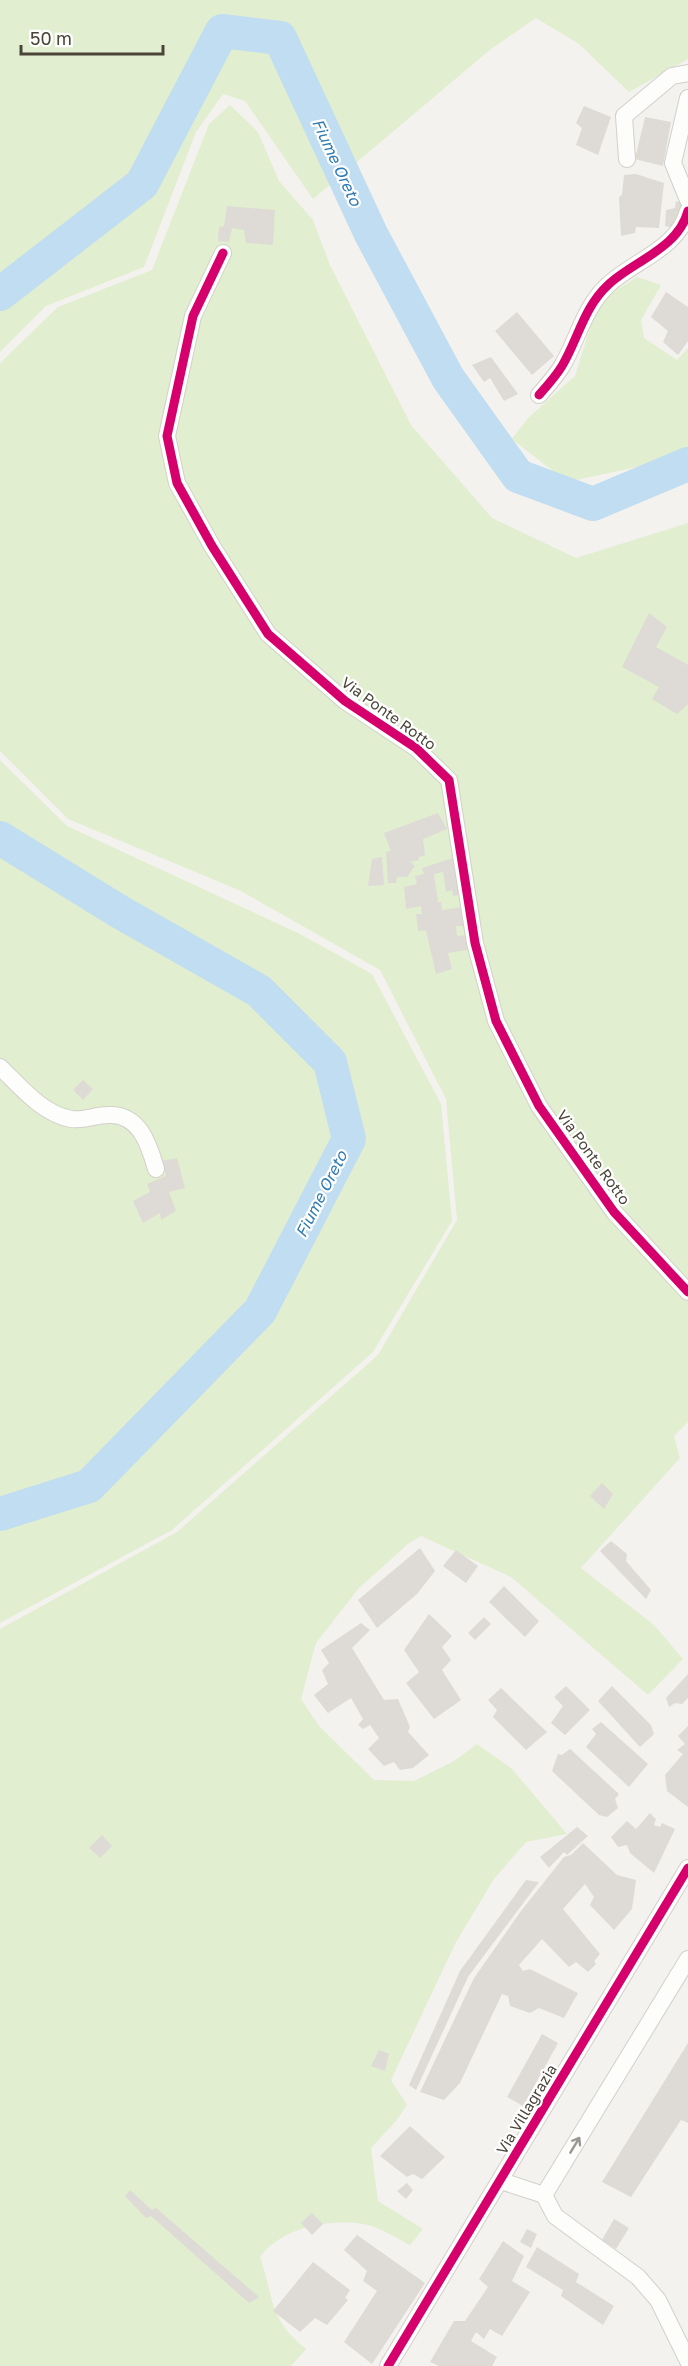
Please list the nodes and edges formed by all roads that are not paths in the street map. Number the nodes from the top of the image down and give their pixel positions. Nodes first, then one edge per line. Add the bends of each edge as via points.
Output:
1 (688, 73) edge
2 (688, 98) edge
3 (627, 159) dead end
4 (688, 200) edge
5 (688, 211) edge
6 (223, 253) dead end
7 (539, 395) dead end
8 (0, 1067) edge
9 (156, 1169) dead end
10 (688, 1292) edge
11 (688, 1868) edge
12 (688, 1959) edge
13 (501, 2181) junction
14 (544, 2195) junction
15 (688, 2361) edge
16 (388, 2366) edge

1 - 3 street via 672,75 624,116
2 - 4 street via 673,163
5 - 7 street via 671,240 608,285 595,301 562,366
6 - 10 street, Via Ponte Rotto via 193,316 167,435 177,483 268,634 345,701 416,748 449,780 476,943 496,1021 539,1106 614,1212
8 - 9 street via 39,1104 69,1119 110,1114 129,1120 149,1141
11 - 13 street, Via Villagrazia
14 -> 12 street
13 - 14 street
13 - 16 street, Via Villagrazia
14 - 15 street via 555,2216 638,2277 658,2300

